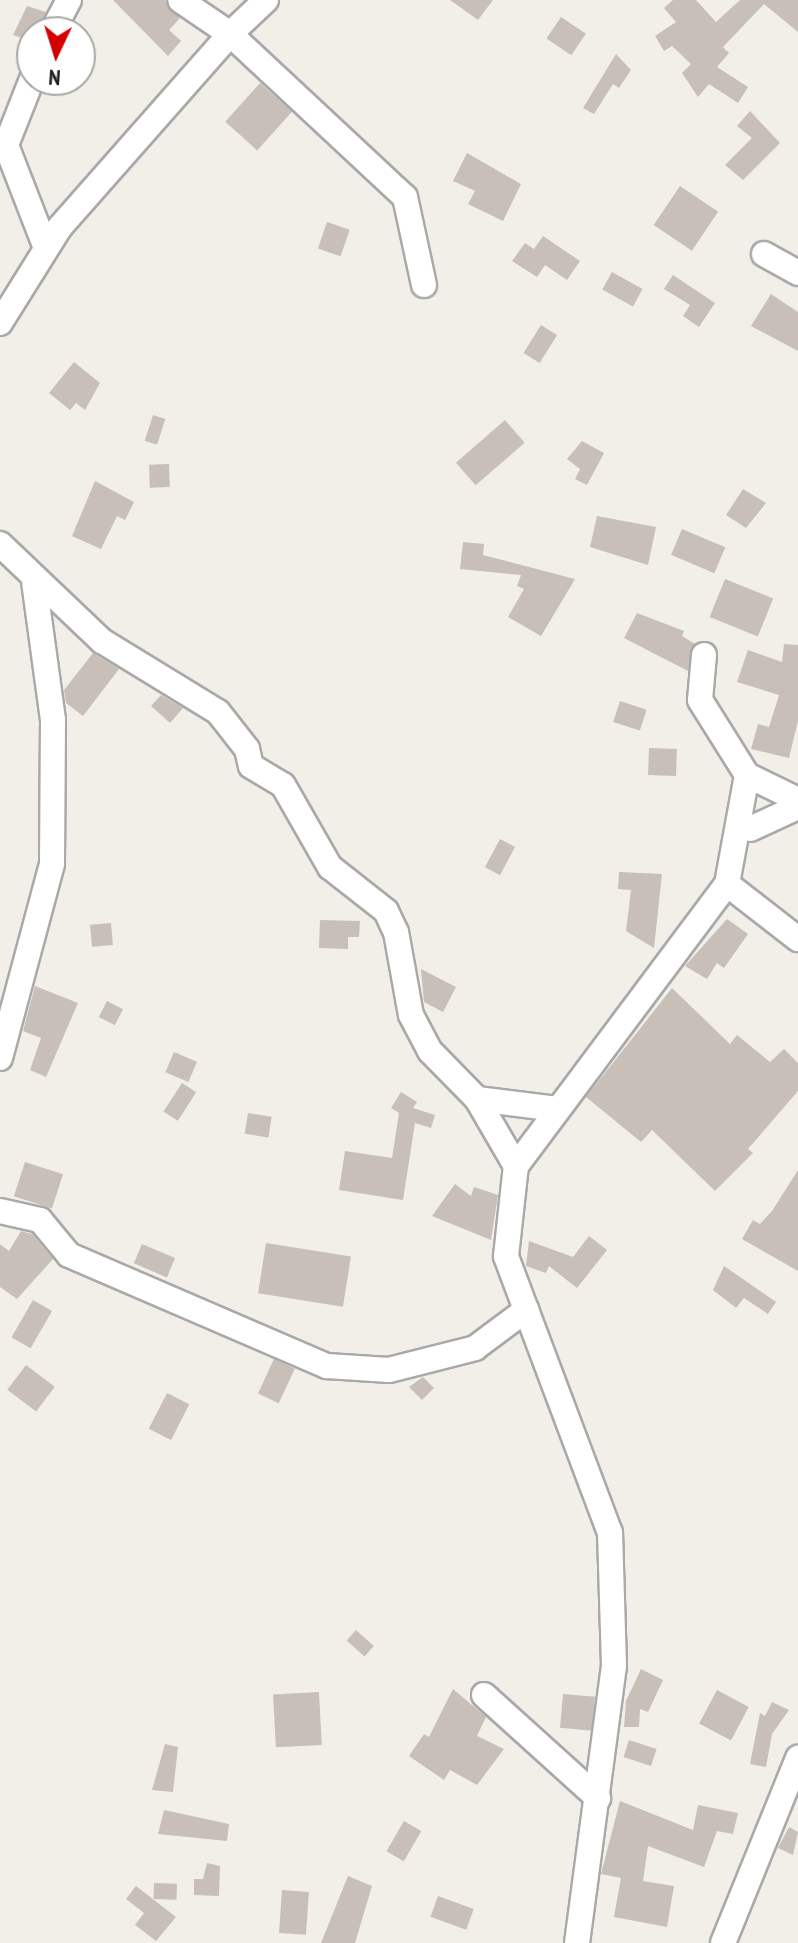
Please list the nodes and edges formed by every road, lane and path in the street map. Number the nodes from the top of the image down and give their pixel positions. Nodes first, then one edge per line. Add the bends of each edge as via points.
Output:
1 (180, 0) edge
2 (266, 0) edge
3 (230, 34) junction
4 (25, 96) edge
5 (46, 248) junction
6 (764, 254) dead end
7 (798, 273) edge
8 (424, 285) dead end
9 (0, 323) edge
10 (0, 544) edge
11 (34, 582) junction
12 (704, 655) dead end
13 (747, 775) junction
14 (798, 800) edge
15 (798, 807) edge
16 (750, 829) dead end
17 (727, 884) junction
18 (798, 939) edge
19 (0, 1058) edge
20 (477, 1099) junction
21 (557, 1109) junction
22 (516, 1166) junction
23 (0, 1211) edge
24 (526, 1310) junction
25 (484, 1695) dead end
26 (798, 1758) edge
27 (598, 1798) junction
28 (577, 1943) edge
29 (723, 1943) edge

1 - 3 street
2 - 3 street
3 - 5 street
3 - 8 street via 405,197
4 - 5 street via 6,145
5 - 9 street
6 - 7 street
10 - 11 street
11 - 19 street via 53,720 52,864
11 - 20 street via 113,649 218,712 247,749 251,766 283,785 322,857 386,911 396,932 411,1015 430,1051
12 - 13 street via 700,700
13 - 14 street
13 - 17 street
15 - 16 street
17 - 18 street
17 - 21 street
20 - 21 street
20 - 22 street
21 - 22 street
22 - 24 street via 506,1256
23 - 24 street via 40,1220 69,1255 327,1366 389,1370 475,1348
24 - 27 street via 610,1533 614,1666
25 - 27 street
26 - 29 street
27 - 28 street

